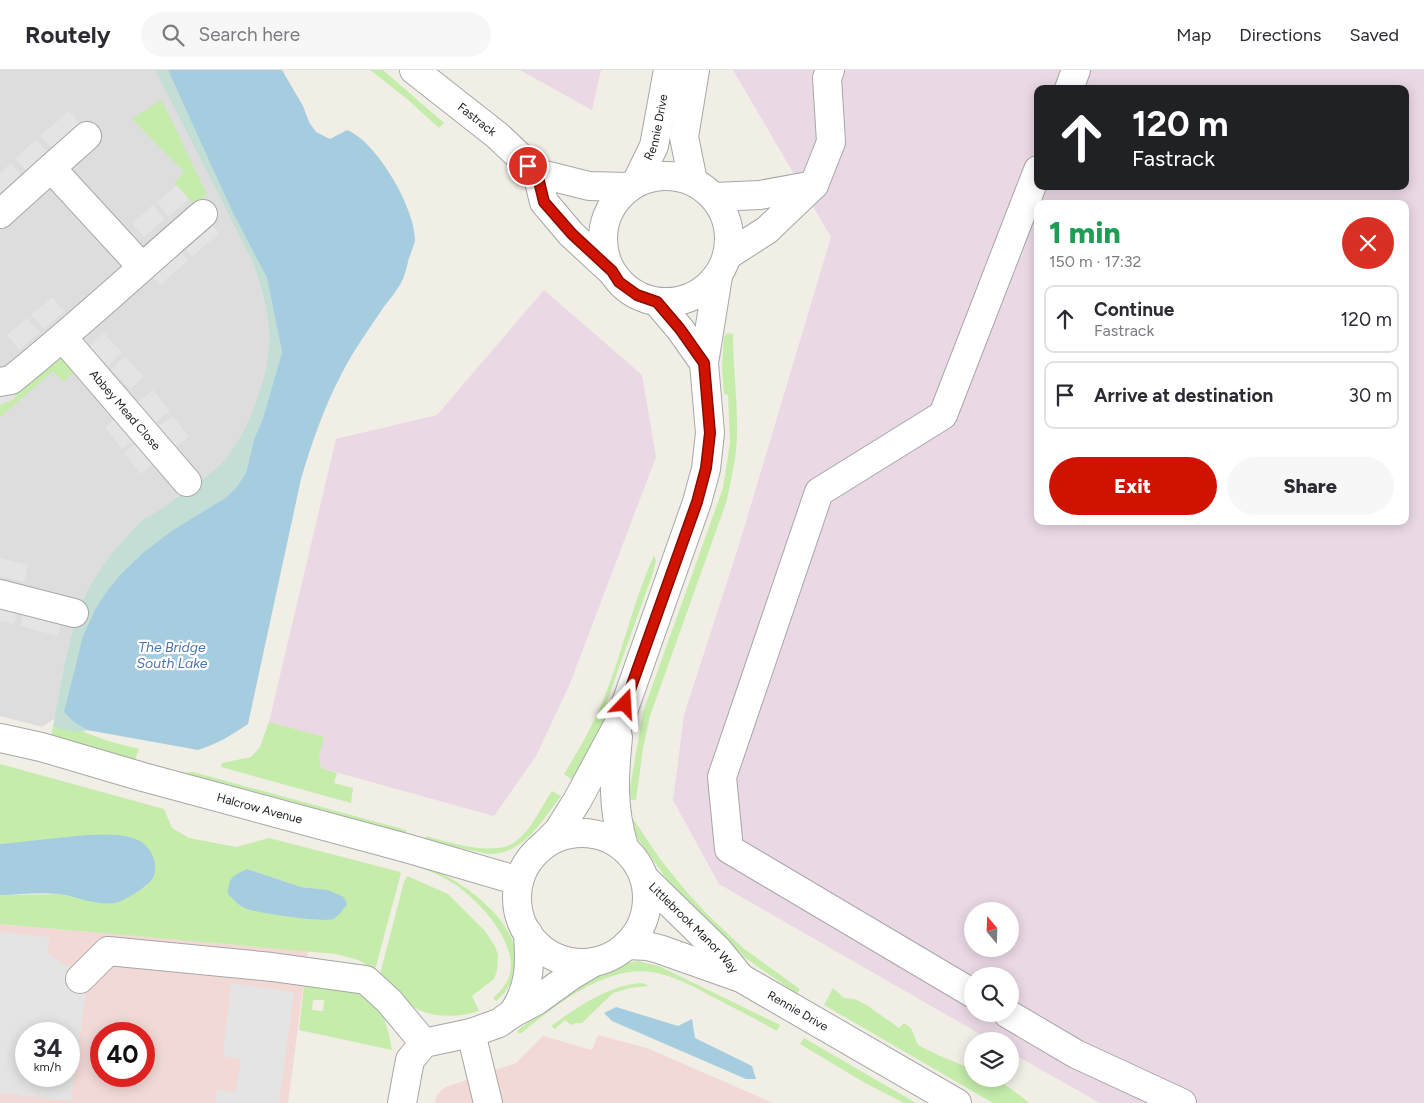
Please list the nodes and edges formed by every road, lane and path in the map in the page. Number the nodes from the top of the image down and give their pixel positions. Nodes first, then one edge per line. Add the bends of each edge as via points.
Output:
1 (414, 70) edge
2 (668, 70) edge
3 (695, 70) edge
4 (1076, 70) edge
5 (826, 73) edge
6 (1070, 85) edge
7 (88, 136) dead end
8 (51, 168) junction
9 (537, 173) junction
10 (1034, 180) edge
11 (693, 182) junction
12 (631, 185) junction
13 (814, 186) junction
14 (715, 197) junction
15 (0, 214) edge
16 (203, 214) dead end
17 (723, 266) junction
18 (142, 267) junction
19 (612, 271) junction
20 (657, 302) junction
21 (63, 338) junction
22 (704, 363) junction
23 (0, 382) edge
24 (187, 482) dead end
25 (0, 594) edge
26 (74, 613) dead end
27 (619, 723) junction
28 (0, 738) edge
29 (545, 844) junction
30 (624, 847) junction
31 (645, 879) junction
32 (519, 881) junction
33 (528, 933) junction
34 (627, 945) junction
35 (594, 962) junction
36 (741, 978) junction
37 (80, 979) dead end
38 (964, 988) edge
39 (512, 1013) junction
40 (1019, 1020) edge
41 (471, 1033) junction
42 (424, 1043) junction
43 (402, 1103) edge
44 (488, 1103) edge
45 (957, 1103) edge
46 (1182, 1103) edge

1 - 9 street, Fastrack via 498,136
2 - 12 street, Rennie Drive via 654,146
3 - 11 street via 684,137
4 - 6 street
5 - 13 street via 832,142
7 - 8 street
8 - 15 street
8 - 18 street
9 - 12 street, Fastrack via 589,186
9 - 19 street via 544,202 572,234
10 - 38 street via 943,415 819,492 722,777 729,849
11 - 12 street, Rennie Drive via 664,176
11 - 14 street, Rennie Drive via 702,185
12 - 19 street, Rennie Drive via 610,208 604,226 603,245
13 - 14 street via 760,195
13 - 17 street
14 - 17 street, Rennie Drive via 726,214 730,234
16 - 18 street
17 - 20 street, Rennie Drive via 701,292 681,301
17 - 22 street
18 - 21 street
19 - 20 street, Rennie Drive via 619,282 637,295
20 - 22 street, Rennie Drive
21 - 23 street via 11,380
21 - 24 street, Abbey Mead Close
22 - 27 street via 710,433 706,468
25 - 26 street
27 - 29 street via 577,801 558,831
27 - 30 street via 615,807
28 - 32 street, Halcrow Avenue
29 - 30 street via 564,835 585,833 606,837
29 - 32 street via 529,860
30 - 31 street
31 - 34 street via 645,914
31 - 36 street, Littlebrook Manor Way via 718,950
32 - 33 street via 517,904
33 - 35 street via 538,946 558,958
33 - 39 street via 529,977 521,1000
34 - 35 street via 612,956
34 - 36 street, Rennie Drive via 659,949
35 - 39 street
36 - 45 street, Rennie Drive
37 - 42 street via 108,951 272,966 366,980 389,1001
39 - 41 street via 499,1023
40 - 46 street via 1076,1054
41 - 42 street
41 - 44 street
42 - 43 street via 410,1060

